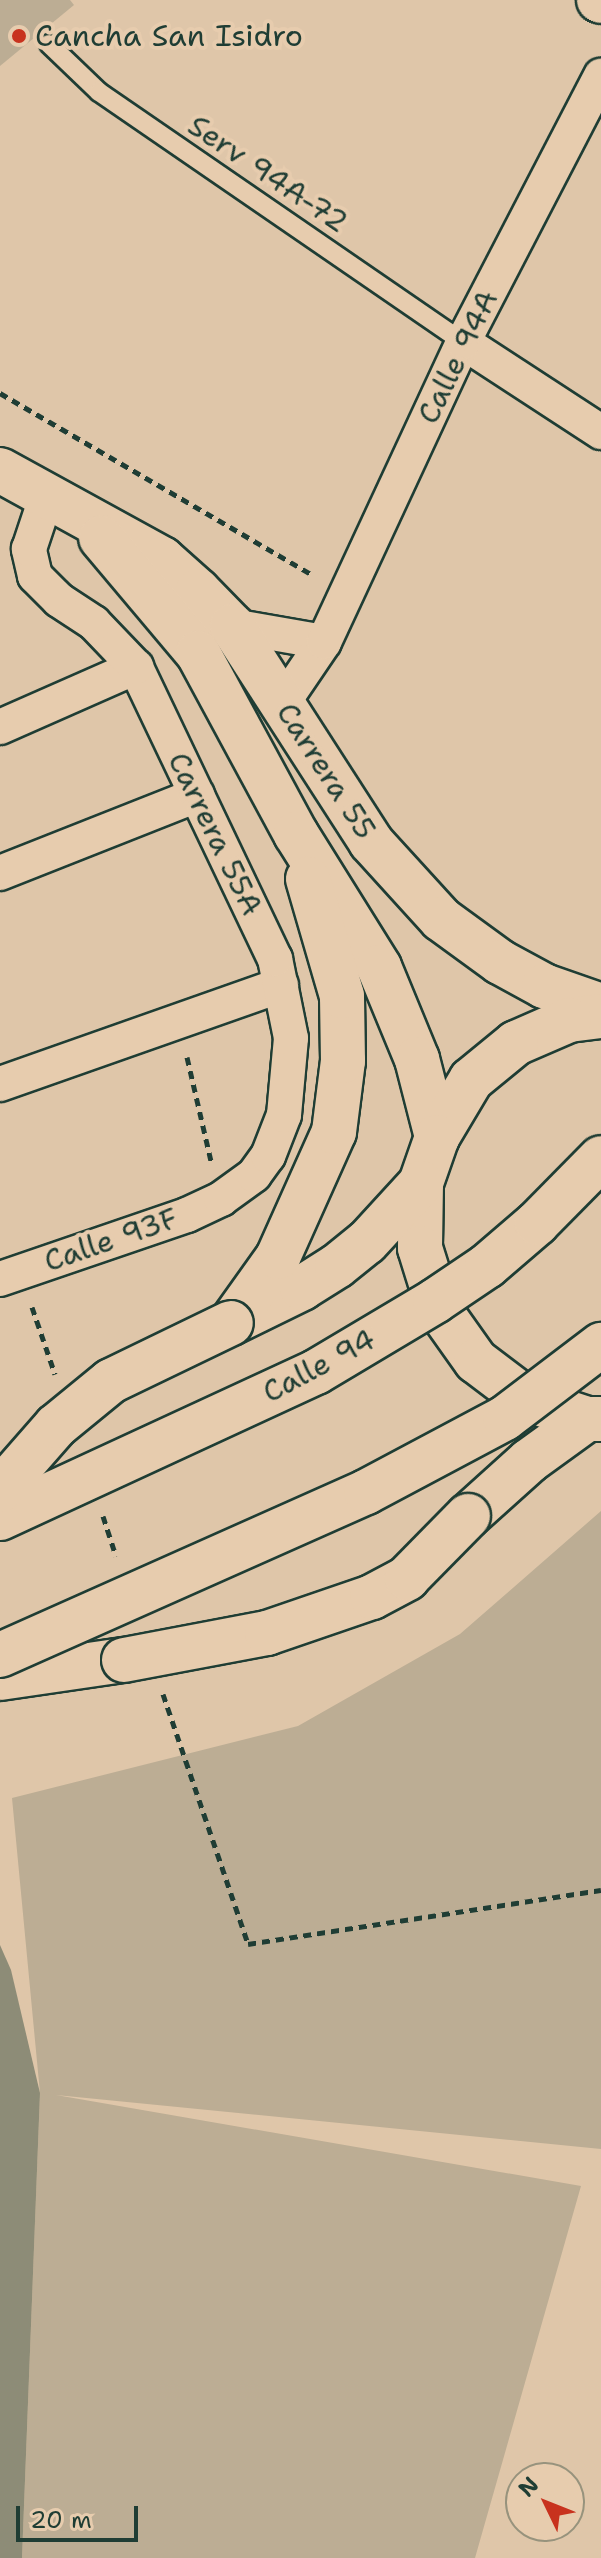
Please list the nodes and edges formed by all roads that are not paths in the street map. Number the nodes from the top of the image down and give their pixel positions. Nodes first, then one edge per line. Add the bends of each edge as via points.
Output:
1 (49, 44) dead end
2 (601, 76) edge
3 (463, 342) junction
4 (601, 432) edge
5 (0, 470) edge
6 (60, 502) junction
7 (15, 556) edge
8 (232, 626) junction
9 (329, 631) junction
10 (136, 667) junction
11 (282, 704) junction
12 (0, 727) edge
13 (197, 795) junction
14 (296, 834) junction
15 (0, 873) edge
16 (281, 985) junction
17 (601, 1006) edge
18 (601, 1016) edge
19 (0, 1084) edge
20 (437, 1137) junction
21 (601, 1158) edge
22 (421, 1183) junction
23 (221, 1199) joint
24 (0, 1279) edge
25 (282, 1279) junction
26 (601, 1345) edge
27 (594, 1419) edge
28 (0, 1490) edge
29 (0, 1518) edge
30 (0, 1655) edge
31 (0, 1678) edge

1 - 3 lane, Serv 94A-72 via 99,92
2 - 3 street, Calle 94A
3 - 4 street
3 - 9 street, Calle 94A
5 - 6 main road, Carrera 55
6 - 7 street, Carrera 55A
6 - 8 main road, Carrera 55 via 162,559
6 - 14 main road, Carrera 55 via 198,653
7 - 10 street, Carrera 55A via 59,600 94,623
8 - 9 street
8 - 11 main road, Carrera 55
9 - 11 street, Calle 94A
10 - 12 street
10 - 13 street, Carrera 55A
11 - 17 main road, Carrera 55 via 371,842 441,919 533,980
13 - 15 street
13 - 16 street, Carrera 55A via 275,959
14 - 20 main road, Carrera 55 via 384,979 417,1059
14 - 25 main road via 342,996 343,1061 334,1132 301,1213
16 - 19 street
16 - 23 street, Carrera 55A via 291,1038 284,1115 268,1156 254,1175
18 - 20 main road via 569,1020 516,1043 471,1080
20 - 22 main road
21 - 29 main road, Calle 94, bridge via 537,1223 435,1301 316,1372
22 - 25 main road via 367,1242
22 - 27 main road via 420,1248 439,1309 476,1361 526,1399
23 - 24 street, Calle 93F
25 - 28 main road, bridge via 231,1323 111,1381 56,1426
26 - 30 main road, bridge via 505,1418 366,1492
27 - 31 main road, bridge via 529,1461 407,1578 372,1597 282,1628 152,1656

